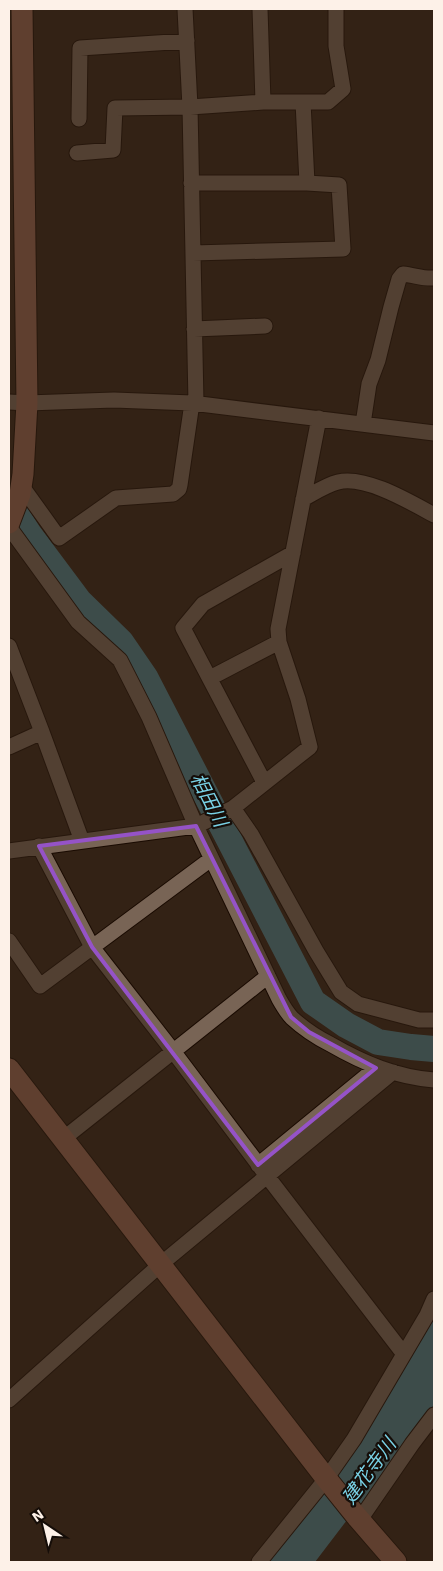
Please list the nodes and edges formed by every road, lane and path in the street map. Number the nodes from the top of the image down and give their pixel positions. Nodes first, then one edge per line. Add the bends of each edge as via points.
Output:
1 (22, 9) edge
2 (186, 9) edge
3 (260, 9) edge
4 (336, 9) edge
5 (187, 41) junction
6 (263, 102) junction
7 (303, 102) junction
8 (190, 107) junction
9 (79, 119) dead end
10 (77, 153) dead end
11 (192, 183) junction
12 (307, 183) junction
13 (193, 253) junction
14 (434, 278) edge
15 (265, 326) dead end
16 (194, 328) junction
17 (18, 403) edge
18 (194, 403) junction
19 (319, 418) junction
20 (363, 424) junction
21 (434, 433) edge
22 (20, 489) junction
23 (303, 499) junction
24 (434, 514) edge
25 (9, 523) edge
26 (293, 553) junction
27 (280, 642) junction
28 (9, 646) edge
29 (210, 678) junction
30 (42, 732) junction
31 (9, 747) edge
32 (264, 782) junction
33 (233, 808) junction
34 (196, 826) junction
35 (82, 841) junction
36 (39, 846) junction
37 (9, 851) edge
38 (211, 859) junction
39 (9, 941) edge
40 (92, 947) junction
41 (268, 976) junction
42 (434, 1020) edge
43 (173, 1051) junction
44 (376, 1068) junction
45 (9, 1069) edge
46 (393, 1072) junction
47 (434, 1080) edge
48 (63, 1139) junction
49 (263, 1170) junction
50 (161, 1264) junction
51 (434, 1299) edge
52 (403, 1353) junction
53 (9, 1400) edge
54 (434, 1415) edge
55 (328, 1480) junction
56 (358, 1519) junction
57 (259, 1562) edge
58 (396, 1562) edge

1 - 17 street
2 - 5 street
3 - 6 street
4 - 7 street via 336,46 343,89 328,102
5 - 8 street
5 - 9 street via 80,48
6 - 7 street
6 - 8 street
7 - 12 street
8 - 10 street via 115,108 113,150
8 - 11 street
11 - 12 street
11 - 13 street
12 - 13 street via 340,184 343,249
13 - 16 street
14 - 20 street via 403,274 399,279 369,384
15 - 16 street
16 - 18 street
17 - 18 street via 114,400
17 - 22 street via 25,451
18 - 19 street
18 - 22 street via 180,485 173,494 116,498 59,538
19 - 20 street
19 - 23 street
20 - 21 street
22 - 25 street
23 - 24 street via 336,482 351,480 370,484
23 - 26 street
25 - 34 street via 78,622 120,660 149,717
26 - 27 street via 278,629
26 - 29 street via 202,604 183,628
27 - 29 street
27 - 32 street via 310,747
28 - 30 street
29 - 32 street
30 - 31 street
30 - 35 street
32 - 33 street
33 - 34 street
33 - 42 street via 341,992 358,1004 419,1020
34 - 35 street
34 - 38 street
35 - 36 street
36 - 37 street
36 - 40 street
38 - 40 street
38 - 41 street
39 - 40 street via 40,986
40 - 43 street
41 - 43 street
41 - 44 street via 291,1017 308,1032
43 - 48 street
43 - 49 street
44 - 46 street
44 - 49 street
45 - 48 street
46 - 47 street
46 - 49 street
48 - 50 street
49 - 50 street
49 - 52 street
50 - 53 street
50 - 55 street
51 - 52 street
52 - 55 street
54 - 56 street
55 - 56 street
55 - 57 street
56 - 58 street

